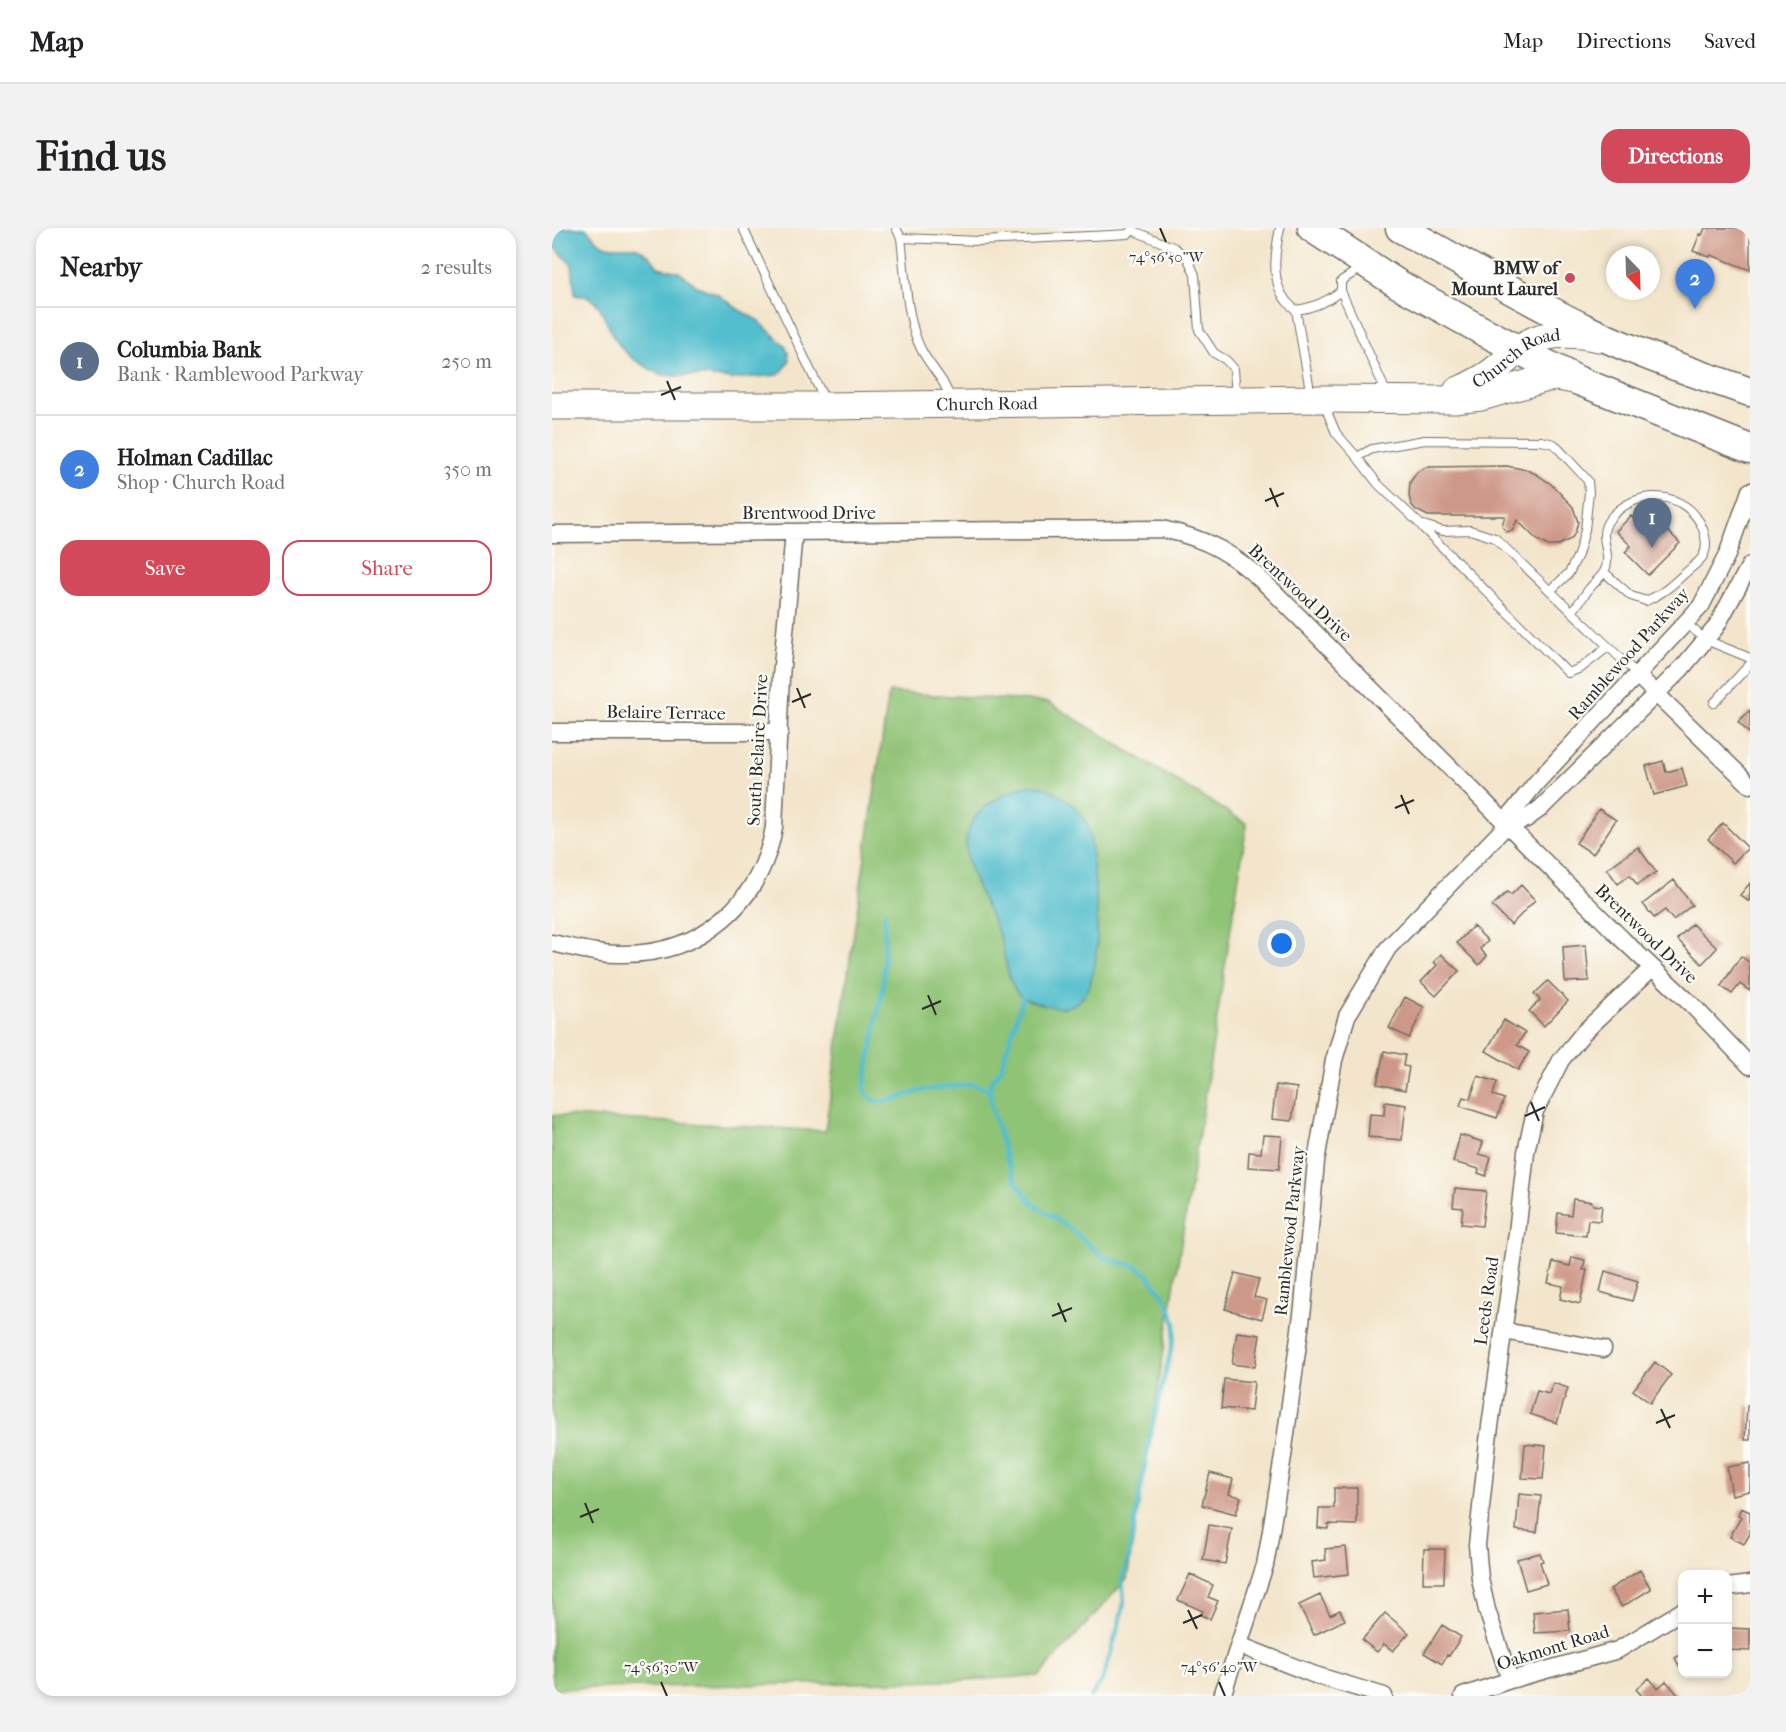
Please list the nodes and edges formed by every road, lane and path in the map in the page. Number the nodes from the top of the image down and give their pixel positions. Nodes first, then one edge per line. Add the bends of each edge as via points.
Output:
1 (743, 228) edge
2 (896, 228) edge
3 (1280, 228) edge
4 (1312, 228) edge
5 (1400, 228) edge
6 (1133, 229) edge
7 (901, 238) junction
8 (1367, 264) junction
9 (1341, 291) junction
10 (1296, 310) junction
11 (1615, 342) junction
12 (1518, 350) junction
13 (1682, 369) junction
14 (1750, 375) edge
15 (1579, 381) junction
16 (1750, 392) edge
17 (1317, 399) junction
18 (1236, 400) junction
19 (1389, 400) junction
20 (1422, 400) junction
21 (952, 404) junction
22 (552, 406) edge
23 (827, 406) junction
24 (1750, 449) edge
25 (1357, 457) junction
26 (1750, 491) edge
27 (1420, 525) junction
28 (794, 532) junction
29 (552, 534) edge
30 (1750, 565) edge
31 (1604, 572) junction
32 (1550, 591) junction
33 (1572, 612) junction
34 (1687, 624) junction
35 (1706, 640) junction
36 (1608, 647) junction
37 (1750, 658) edge
38 (1750, 664) edge
39 (1638, 676) junction
40 (1658, 694) junction
41 (1714, 703) dead end
42 (552, 732) edge
43 (780, 732) junction
44 (1750, 785) edge
45 (1508, 824) junction
46 (552, 943) edge
47 (1652, 968) junction
48 (1750, 1066) edge
49 (1504, 1331) junction
50 (1603, 1349) dead end
51 (1750, 1584) edge
52 (1732, 1586) edge
53 (1678, 1614) edge
54 (1239, 1645) junction
55 (1510, 1680) junction
56 (1222, 1696) edge
57 (1384, 1696) edge
58 (1463, 1696) edge

1 - 23 lane
2 - 7 lane
3 - 10 lane via 1274,272 1282,294
4 - 8 highway
5 - 11 highway via 1525,298
6 - 7 lane via 1128,234 980,241
6 - 18 lane via 1175,248 1188,260 1195,275 1199,330 1214,353 1234,369
7 - 21 lane via 914,327 921,349 946,385
8 - 9 lane via 1341,281
8 - 12 highway
9 - 10 lane via 1329,300
9 - 19 lane
10 - 17 lane
11 - 12 main road, Church Road via 1578,334 1550,335
11 - 13 highway
12 - 15 highway
12 - 20 main road, Church Road via 1477,382
13 - 14 main road
13 - 16 highway
15 - 20 main road, Church Road via 1547,378 1481,397
15 - 24 highway
17 - 18 main road, Church Road
17 - 19 main road, Church Road
17 - 25 lane via 1336,433
18 - 21 main road, Church Road
19 - 20 main road, Church Road
21 - 23 main road, Church Road
22 - 23 main road, Church Road
25 - 27 lane
25 - 32 lane via 1372,449 1425,440 1554,444 1588,481 1589,492 1578,555 1569,573
26 - 34 street, Ramblewood Parkway via 1717,580
27 - 32 lane via 1443,531 1470,530 1495,538
27 - 36 lane via 1568,673
28 - 29 street, Brentwood Drive
28 - 43 street, South Belaire Drive
28 - 45 street, Brentwood Drive via 1132,528 1191,535 1224,550 1254,572
30 - 35 street, Ramblewood Parkway
31 - 31 lane via 1608,556 1604,529 1627,503 1659,496 1674,500 1700,522 1707,540 1703,556 1664,593 1646,601 1631,596
31 - 33 lane
32 - 33 lane
33 - 36 lane
34 - 35 lane
34 - 39 street, Ramblewood Parkway
35 - 37 lane
35 - 40 street, Ramblewood Parkway
36 - 39 lane
38 - 41 lane
39 - 40 street
39 - 45 street, Ramblewood Parkway via 1536,783
40 - 44 street
40 - 45 street, Ramblewood Parkway via 1541,808 1526,819
42 - 43 street, Belaire Terrace
43 - 46 street, South Belaire Drive via 771,846 756,881 732,912 683,944 644,953 603,953
45 - 47 street, Brentwood Drive
45 - 54 street, Ramblewood Parkway via 1388,948 1347,1016 1334,1060 1316,1161 1303,1307 1270,1537
47 - 48 street, Brentwood Drive
47 - 49 street, Leeds Road via 1572,1046 1551,1076 1535,1111 1523,1172
49 - 50 street
49 - 55 street, Leeds Road via 1477,1563 1487,1610
51 - 52 street
53 - 55 street, Oakmont Road via 1618,1650
54 - 56 street, Ramblewood Parkway
54 - 57 street via 1315,1675
55 - 58 street, Oakmont Road

